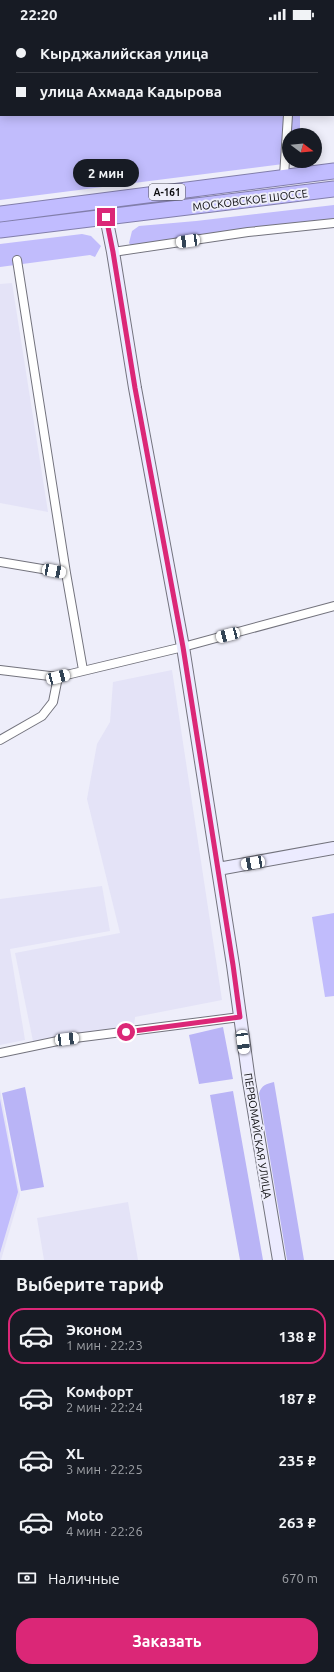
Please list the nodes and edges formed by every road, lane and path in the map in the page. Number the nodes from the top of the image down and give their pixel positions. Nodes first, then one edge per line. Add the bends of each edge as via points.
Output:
1 (288, 116) edge
2 (334, 171) edge
3 (284, 176) junction
4 (334, 189) edge
5 (0, 214) edge
6 (106, 217) junction
7 (334, 223) edge
8 (0, 230) edge
9 (113, 252) junction
10 (17, 260) dead end
11 (0, 562) edge
12 (66, 573) junction
13 (334, 606) edge
14 (183, 647) junction
15 (0, 670) edge
16 (83, 670) junction
17 (58, 677) junction
18 (0, 740) edge
19 (334, 848) edge
20 (218, 869) junction
21 (240, 1017) junction
22 (0, 1053) edge
23 (278, 1260) edge

1 - 3 street
2 - 3 highway, МОСКОВСКОЕ ШОССЕ / А-161
3 - 5 highway, МОСКОВСКОЕ ШОССЕ / А-161
4 - 6 highway, МОСКОВСКОЕ ШОССЕ / А-161
6 - 8 highway, МОСКОВСКОЕ ШОССЕ / А-161
6 - 9 street, ПЕРВОМАЙСКАЯ УЛИЦА
7 - 9 street via 248,232
9 - 14 street, ПЕРВОМАЙСКАЯ УЛИЦА via 135,388
10 - 12 street
11 - 12 street
12 - 16 street
13 - 14 street
14 - 16 street
14 - 20 street, ПЕРВОМАЙСКАЯ УЛИЦА
15 - 17 street
16 - 17 street
17 - 18 street via 53,702 42,716
19 - 20 street
20 - 21 street, ПЕРВОМАЙСКАЯ УЛИЦА
21 - 22 street via 67,1039
21 - 23 street, ПЕРВОМАЙСКАЯ УЛИЦА

